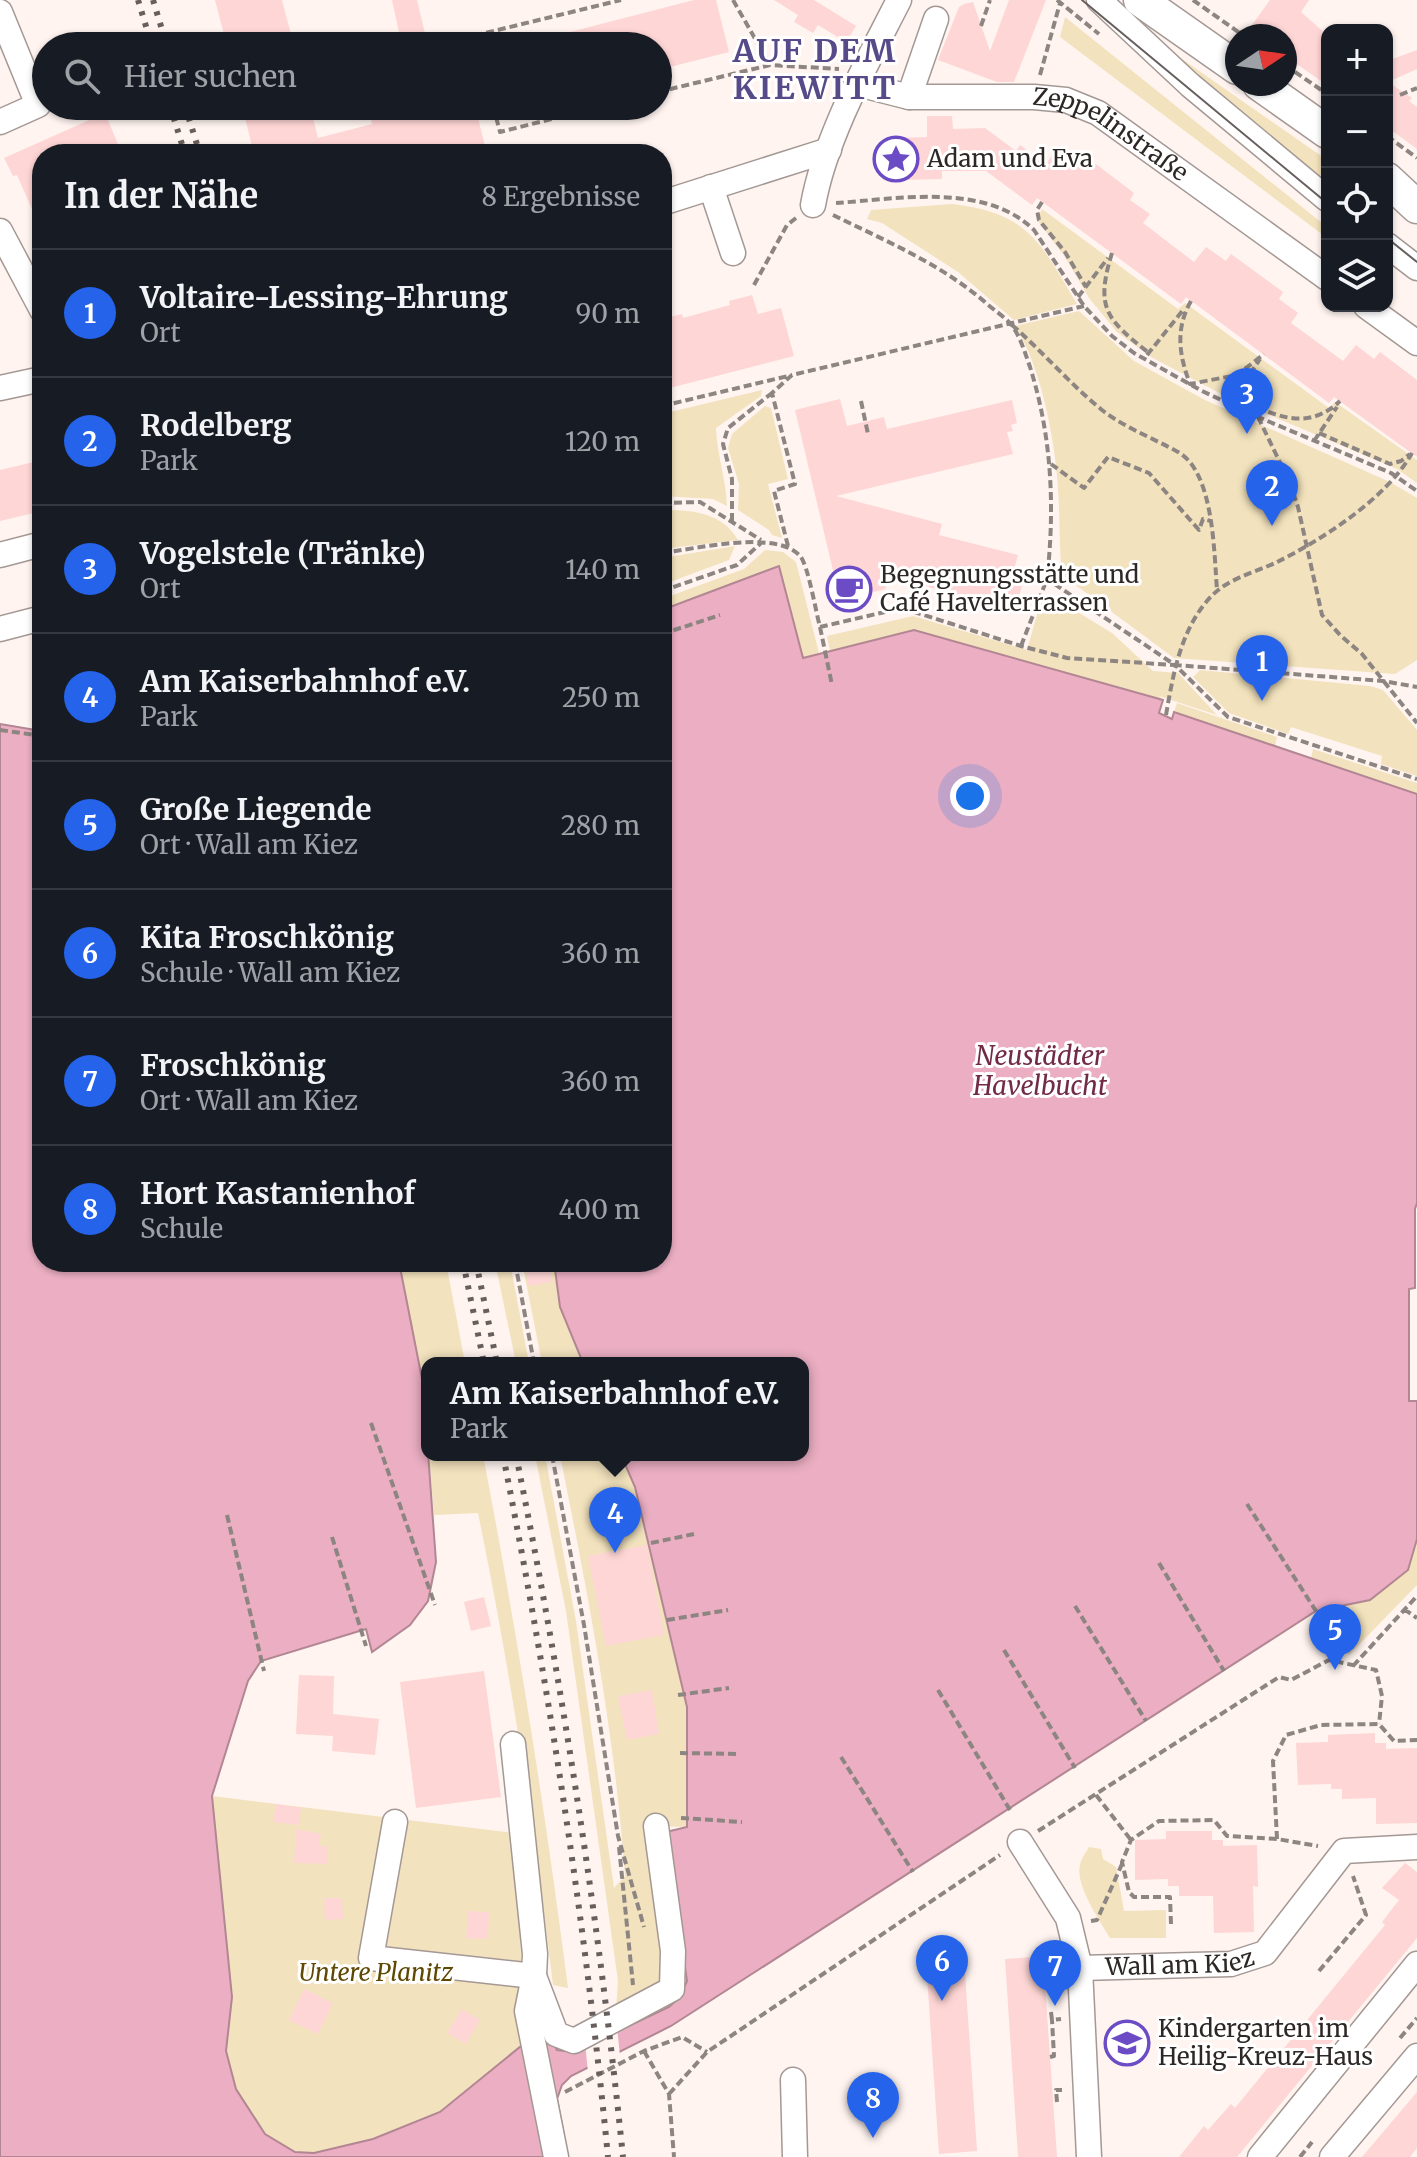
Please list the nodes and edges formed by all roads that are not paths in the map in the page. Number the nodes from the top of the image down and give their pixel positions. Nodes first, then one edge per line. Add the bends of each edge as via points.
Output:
1 (899, 0) edge
2 (1099, 0) edge
3 (1140, 0) edge
4 (0, 12) edge
5 (936, 19) dead end
6 (1225, 60) edge
7 (849, 76) junction
8 (32, 90) edge
9 (1276, 96) edge
10 (909, 97) junction
11 (32, 108) edge
12 (0, 122) edge
13 (1321, 128) edge
14 (829, 150) junction
15 (1393, 185) edge
16 (711, 187) junction
17 (1321, 194) edge
18 (672, 200) edge
19 (813, 205) road end
20 (1417, 207) edge
21 (0, 231) edge
22 (1393, 250) edge
23 (733, 253) dead end
24 (1417, 268) edge
25 (1321, 274) edge
26 (32, 291) edge
27 (1374, 312) edge
28 (1417, 343) edge
29 (32, 381) edge
30 (0, 388) edge
31 (32, 547) edge
32 (0, 555) edge
33 (32, 621) edge
34 (0, 629) edge
35 (513, 1744) dead end
36 (395, 1822) dead end
37 (656, 1826) dead end
38 (1020, 1842) dead end
39 (1417, 1847) edge
40 (1417, 1964) edge
41 (1080, 1968) junction
42 (534, 1976) junction
43 (1417, 2056) edge
44 (793, 2080) dead end
45 (556, 2157) edge
46 (795, 2157) edge
47 (1089, 2157) edge
48 (1260, 2157) edge
49 (1332, 2157) edge

1 - 7 street
2 - 17 street via 1190,85
3 - 6 main road
4 - 8 street
5 - 10 street
7 - 10 street, Zeppelinstraße
7 - 14 street
9 - 13 main road
10 - 25 street, Zeppelinstraße via 1034,97 1066,100 1098,113
11 - 12 street
14 - 16 street
14 - 19 street
15 - 20 main road
16 - 18 street
16 - 23 street
21 - 26 street
22 - 24 street
27 - 28 street
29 - 30 street
31 - 32 street
33 - 34 street
35 - 42 street
36 - 42 street via 371,1958
37 - 42 street via 673,1951 672,1989 574,2041 556,2034
38 - 41 street via 1068,1918
39 - 41 street, Wall am Kiez via 1344,1851 1265,1953 1231,1964
40 - 48 street
41 - 47 street, Wall am Kiez
42 - 45 street via 527,2011
43 - 49 street
44 - 46 street

